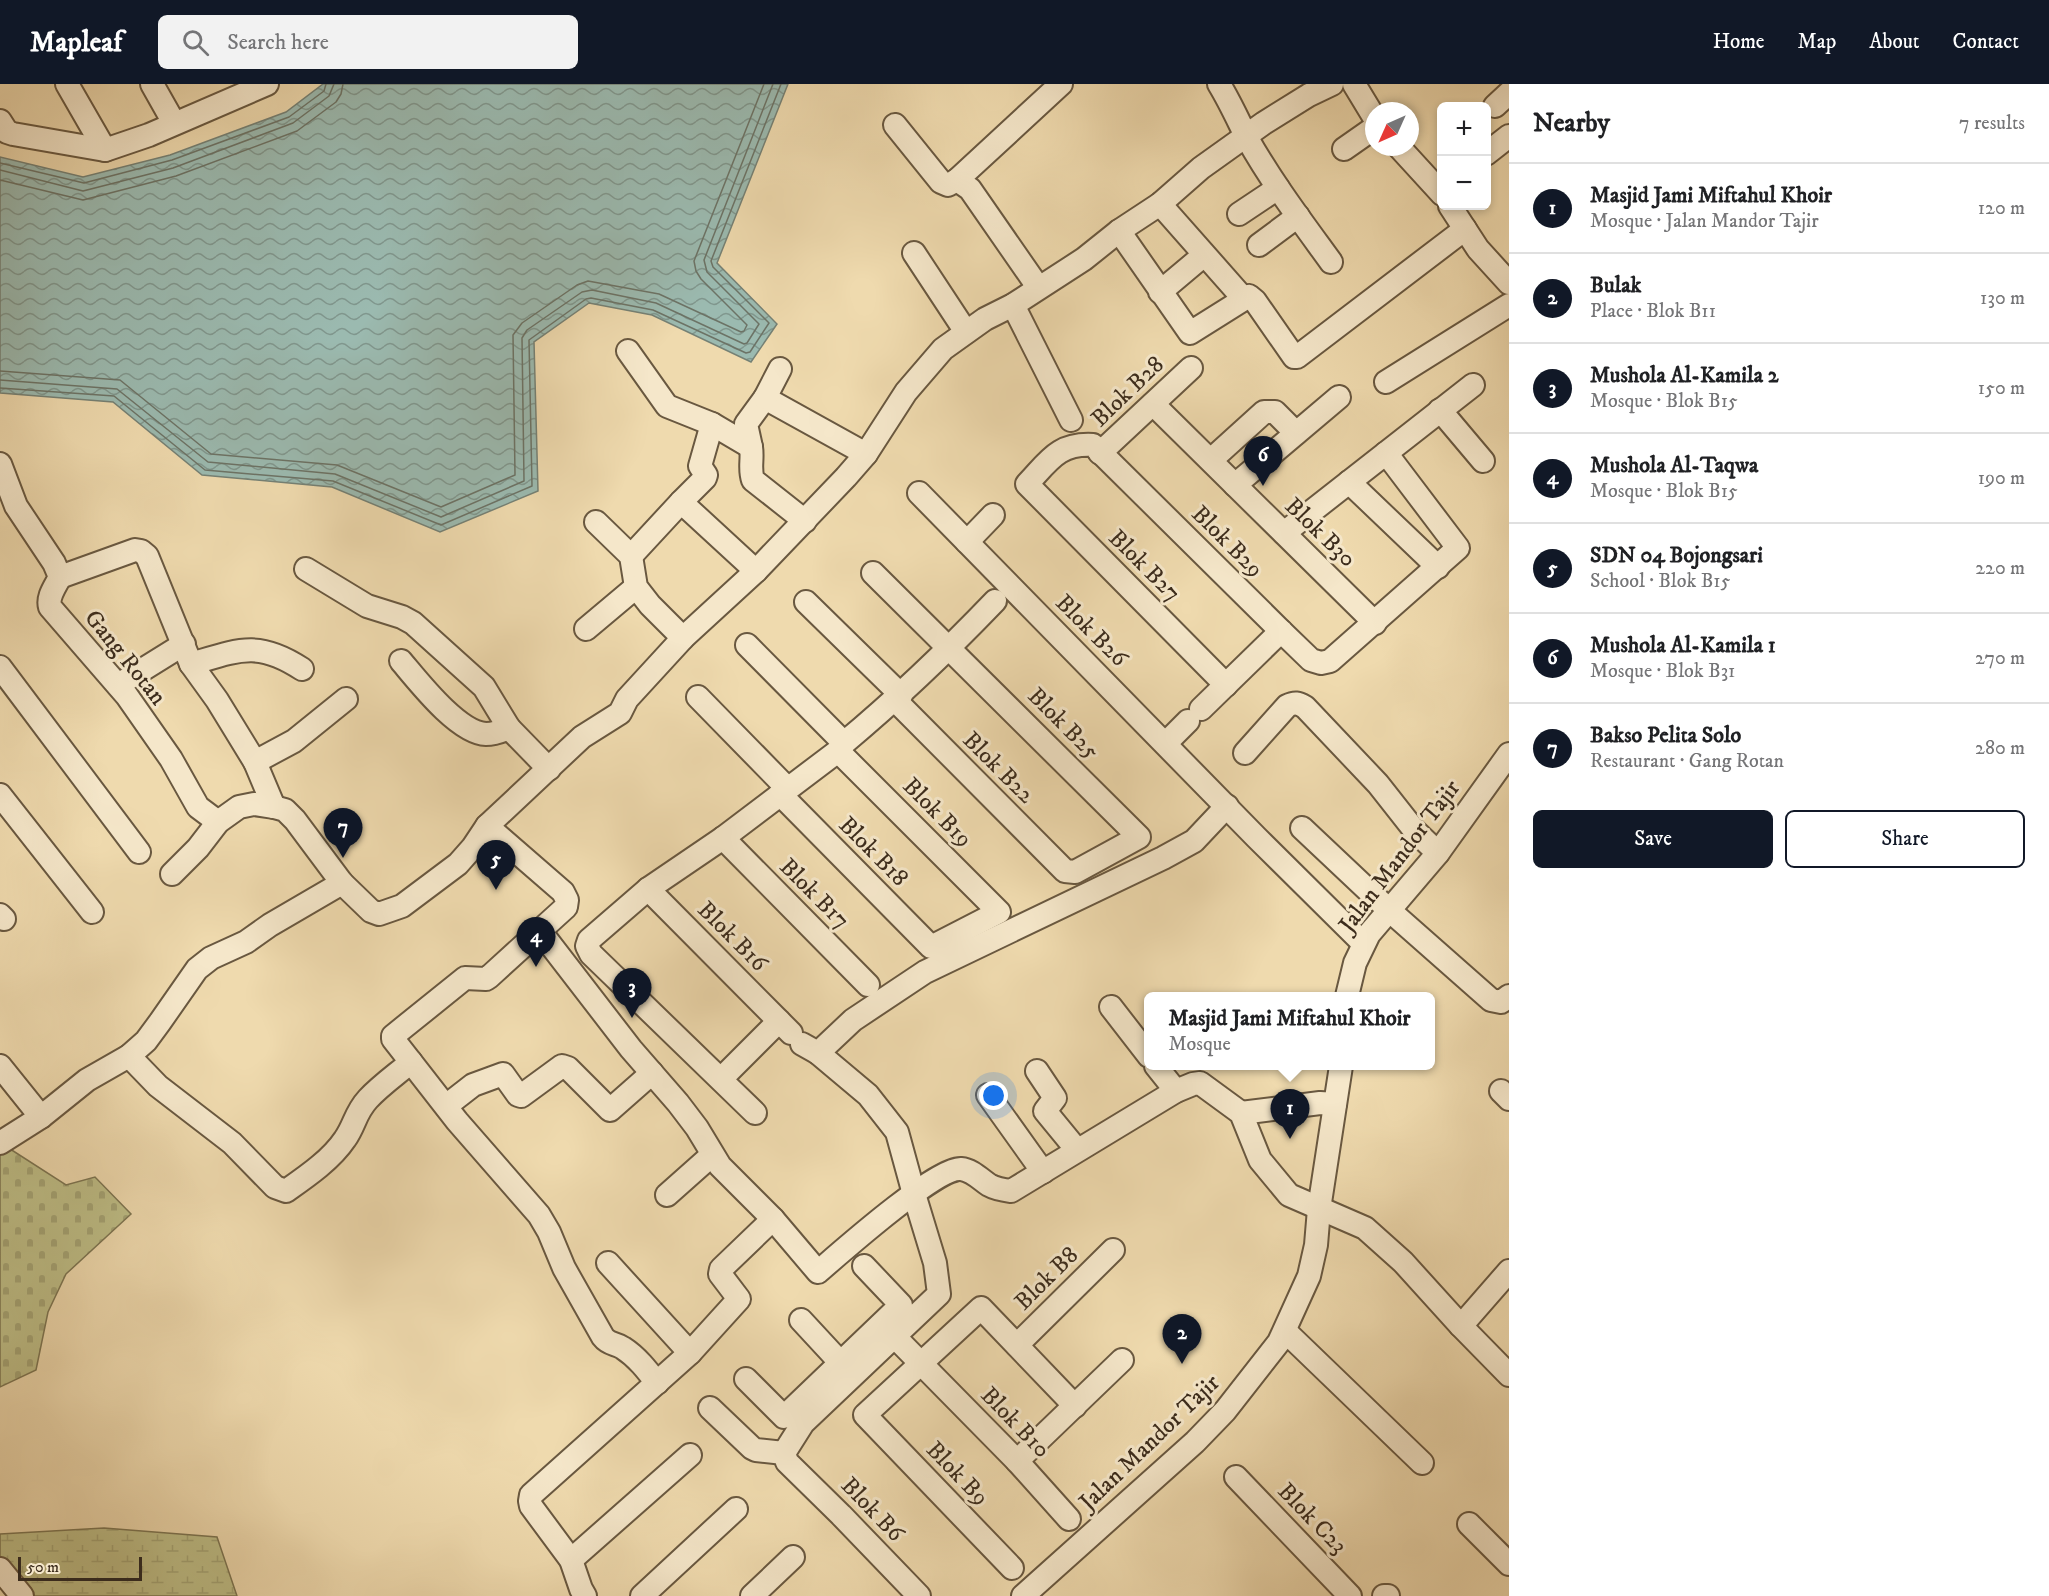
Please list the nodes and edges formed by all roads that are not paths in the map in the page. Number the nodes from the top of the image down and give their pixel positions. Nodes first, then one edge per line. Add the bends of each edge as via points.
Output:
1 (67, 84) edge
2 (152, 84) edge
3 (267, 84) edge
4 (1061, 84) edge
5 (1219, 84) edge
6 (1332, 84) edge
7 (1354, 84) edge
8 (240, 89) edge
9 (1365, 102) edge
10 (0, 121) edge
11 (174, 123) junction
12 (895, 125) dead end
13 (1365, 134) edge
14 (1246, 136) junction
15 (1509, 136) edge
16 (1344, 149) dead end
17 (105, 150) junction
18 (1491, 150) edge
19 (1407, 156) edge
20 (957, 180) junction
21 (1278, 188) junction
22 (1437, 188) edge
23 (1160, 204) junction
24 (1453, 210) edge
25 (1239, 214) dead end
26 (1298, 216) junction
27 (1465, 229) junction
28 (1119, 231) junction
29 (1259, 245) dead end
30 (914, 253) dead end
31 (1204, 255) junction
32 (1331, 262) dead end
33 (1509, 283) edge
34 (1038, 287) junction
35 (1160, 292) junction
36 (1243, 298) junction
37 (1013, 305) junction
38 (1509, 305) edge
39 (966, 332) junction
40 (628, 351) dead end
41 (1191, 368) dead end
42 (780, 369) dead end
43 (1386, 382) dead end
44 (1473, 385) dead end
45 (1339, 397) dead end
46 (765, 398) junction
47 (1153, 404) junction
48 (1440, 410) junction
49 (1071, 420) dead end
50 (712, 424) junction
51 (1296, 433) junction
52 (751, 447) junction
53 (1101, 453) junction
54 (1386, 453) junction
55 (866, 454) junction
56 (1211, 460) junction
57 (1483, 461) dead end
58 (0, 464) edge
59 (1349, 482) junction
60 (1235, 485) junction
61 (919, 493) dead end
62 (681, 502) junction
63 (993, 515) dead end
64 (805, 521) junction
65 (596, 522) dead end
66 (1284, 533) junction
67 (967, 542) junction
68 (631, 556) junction
69 (1438, 567) junction
70 (306, 569) dead end
71 (756, 571) junction
72 (873, 573) dead end
73 (60, 577) junction
74 (636, 587) junction
75 (995, 601) dead end
76 (806, 602) dead end
77 (1375, 623) junction
78 (586, 629) dead end
79 (1281, 631) junction
80 (683, 638) junction
81 (747, 645) dead end
82 (950, 648) junction
83 (187, 654) junction
84 (400, 661) dead end
85 (0, 667) edge
86 (302, 669) dead end
87 (118, 685) junction
88 (1226, 685) junction
89 (698, 697) dead end
90 (898, 698) junction
91 (346, 699) dead end
92 (509, 728) junction
93 (1166, 743) junction
94 (841, 747) junction
95 (1245, 753) dead end
96 (1509, 754) edge
97 (255, 762) junction
98 (549, 770) junction
99 (783, 791) junction
100 (0, 795) edge
101 (1227, 806) junction
102 (274, 807) junction
103 (218, 822) junction
104 (487, 826) junction
105 (1302, 828) dead end
106 (723, 838) junction
107 (139, 852) dead end
108 (1438, 853) junction
109 (1065, 871) joint
110 (172, 874) dead end
111 (342, 883) junction
112 (648, 889) junction
113 (1389, 910) junction
114 (92, 912) dead end
115 (540, 931) junction
116 (1363, 943) junction
117 (931, 947) joint
118 (868, 985) dead end
119 (1348, 992) edge
120 (1509, 996) edge
121 (1112, 1007) dead end
122 (798, 1038) junction
123 (1144, 1049) edge
124 (129, 1056) junction
125 (411, 1062) junction
126 (0, 1066) edge
127 (1160, 1070) edge
128 (1340, 1070) edge
129 (1037, 1071) dead end
130 (652, 1074) junction
131 (721, 1079) junction
132 (1176, 1091) junction
133 (988, 1095) dead end
134 (1335, 1104) junction
135 (446, 1106) junction
136 (755, 1113) dead end
137 (1241, 1113) junction
138 (41, 1117) junction
139 (0, 1143) edge
140 (1077, 1150) junction
141 (712, 1155) junction
142 (1043, 1172) junction
143 (914, 1194) junction
144 (667, 1195) dead end
145 (1319, 1209) junction
146 (773, 1219) junction
147 (1113, 1250) dead end
148 (608, 1263) dead end
149 (864, 1266) dead end
150 (1509, 1271) edge
151 (801, 1320) dead end
152 (1461, 1326) junction
153 (1285, 1331) junction
154 (894, 1336) junction
155 (1017, 1345) junction
156 (690, 1353) junction
157 (1122, 1360) dead end
158 (921, 1363) junction
159 (847, 1369) junction
160 (1509, 1375) edge
161 (746, 1379) dead end
162 (657, 1383) junction
163 (1075, 1406) junction
164 (710, 1408) dead end
165 (690, 1455) dead end
166 (785, 1457) junction
167 (1017, 1461) junction
168 (1422, 1463) dead end
169 (1236, 1477) dead end
170 (736, 1509) dead end
171 (1069, 1519) dead end
172 (1469, 1524) dead end
173 (793, 1557) dead end
174 (571, 1560) junction
175 (1509, 1564) edge
176 (1012, 1568) dead end
177 (0, 1569) edge
178 (22, 1596) edge
179 (585, 1596) edge
180 (642, 1596) edge
181 (752, 1596) edge
182 (919, 1596) edge
183 (1023, 1596) edge
184 (1350, 1596) edge
185 (1384, 1596) edge
186 (1389, 1596) edge

1 - 17 street
2 - 11 street
3 - 8 street
4 - 20 street
5 - 14 street
6 - 14 street
7 - 9 street
8 - 11 street
10 - 17 street via 13,134
11 - 17 street
12 - 20 street via 941,182 948,185
13 - 16 street
14 - 21 street
14 - 23 street
15 - 18 street
19 - 22 street
20 - 34 street via 970,189
21 - 25 street
21 - 26 street
23 - 28 street
23 - 31 street
24 - 27 street
26 - 29 street
26 - 32 street
27 - 33 street
27 - 36 street via 1297,357 1291,355 1255,301 1249,296
28 - 34 street via 1084,259
28 - 35 street
30 - 39 street
31 - 35 street
31 - 36 street
34 - 37 street
35 - 36 street via 1190,333
37 - 39 street
37 - 49 street
38 - 43 street
39 - 55 street via 927,366
40 - 50 street via 663,403
41 - 47 street, Blok B28
42 - 46 street
44 - 48 street
45 - 51 street
46 - 52 street via 746,424
46 - 55 street
47 - 53 street, Blok B28
47 - 56 street, Blok B30
48 - 54 street
48 - 57 street
50 - 52 street
50 - 62 street via 700,466 705,478
51 - 56 street via 1275,412 1264,412
51 - 60 street
52 - 64 street via 753,480
53 - 79 street, Blok B29
53 - 88 street, Blok B27 via 1093,446 1079,444 1062,449 1026,484
54 - 59 street
54 - 69 street via 1458,548
55 - 64 street
56 - 60 street, Blok B30
58 - 73 street via 16,506
59 - 66 street
59 - 69 street
60 - 66 street, Blok B30
61 - 67 street, Blok B26
62 - 68 street
62 - 71 street
63 - 67 street
64 - 71 street
65 - 68 street
66 - 77 street, Blok B30
67 - 93 street, Blok B26
68 - 74 street
69 - 77 street
70 - 92 street via 367,606 413,623 484,687
71 - 80 street
72 - 82 street, Blok B25
73 - 83 street via 141,551 147,556
73 - 87 street, Gang Rotan via 48,602 50,608
74 - 78 street
74 - 80 street
75 - 82 street
76 - 90 street, Blok B22
77 - 79 street, Blok B29 via 1330,661 1321,663 1311,660
79 - 88 street
80 - 98 street via 627,699 620,713 582,737
81 - 94 street, Blok B19
82 - 90 street
82 - 109 street, Blok B25 via 1139,837 1075,872
83 - 86 street via 250,649 284,657
83 - 87 street
83 - 97 street
84 - 92 street via 449,715 471,729 485,734
85 - 107 street
87 - 103 street, Gang Rotan via 171,759 198,807
88 - 93 street
89 - 99 street, Blok B18
90 - 94 street
90 - 109 street, Blok B22
91 - 97 street via 294,741
92 - 98 street
93 - 101 street, Blok B26
94 - 99 street
94 - 117 street, Blok B19 via 999,912
95 - 108 street via 1287,706 1299,703
96 - 108 street, Jalan Mandor Tajir
97 - 102 street
98 - 104 street
99 - 106 street
99 - 117 street, Blok B18
100 - 114 street
101 - 116 street, Blok B26
101 - 122 street via 1194,841 1163,858 925,972 853,1020
102 - 103 street via 239,807
102 - 111 street via 285,810 295,820
103 - 110 street
104 - 111 street via 458,864 402,906 380,914 371,911
104 - 115 street via 563,892 566,907
105 - 113 street
106 - 112 street
106 - 118 street, Blok B17
108 - 113 street, Jalan Mandor Tajir
111 - 124 street via 196,969 146,1041
112 - 122 street, Blok B16
112 - 131 street via 589,940 587,946
113 - 116 street, Jalan Mandor Tajir
113 - 120 street via 1491,1000 1501,1002
115 - 125 street via 489,977 465,978 393,1036 396,1046
115 - 130 street
116 - 119 street, Jalan Mandor Tajir
121 - 123 street
122 - 131 street
122 - 143 street, Blok B16 via 868,1095 897,1132
124 - 125 street via 158,1086 232,1143 275,1187 286,1191 340,1146 356,1113
124 - 138 street via 87,1080
125 - 135 street
126 - 138 street
127 - 132 street
128 - 134 street, Jalan Mandor Tajir
129 - 140 street via 1055,1098 1045,1111
130 - 135 street via 610,1110 562,1066 521,1096 503,1074 473,1085
130 - 141 street via 678,1102
131 - 136 street
132 - 137 street via 1200,1083
132 - 140 street
133 - 142 street
134 - 137 street
134 - 145 street, Jalan Mandor Tajir
135 - 162 street via 540,1215 568,1277 603,1337 625,1349
137 - 145 street via 1260,1160 1289,1195
138 - 139 street
140 - 142 street
141 - 144 street
141 - 146 street
142 - 143 street via 1011,1191 997,1189 964,1169 955,1169
143 - 146 street via 818,1272
143 - 154 street, Blok B16 via 936,1263 939,1293
145 - 152 street via 1365,1228 1403,1262
145 - 153 street, Jalan Mandor Tajir via 1309,1276
146 - 156 street via 721,1269 720,1274 739,1299
147 - 155 street, Blok B8
148 - 156 street
149 - 159 street via 901,1305
150 - 152 street
151 - 159 street
152 - 160 street
153 - 168 street
153 - 183 street, Jalan Mandor Tajir via 1244,1388 1195,1442
154 - 158 street, Blok B10
154 - 159 street
155 - 158 street, Blok B8 via 981,1308
155 - 163 street, Blok B8
156 - 162 street
157 - 163 street
158 - 167 street, Blok B10
158 - 176 street, Blok B9 via 865,1415
159 - 161 street via 784,1417
159 - 166 street via 803,1423
162 - 174 street via 531,1495 531,1506
163 - 167 street
164 - 166 street via 752,1448
165 - 174 street
166 - 182 street, Blok B6
167 - 171 street, Blok B10
169 - 184 street, Blok C23
170 - 180 street
172 - 175 street
173 - 181 street
174 - 179 street
177 - 178 street
185 - 186 street

